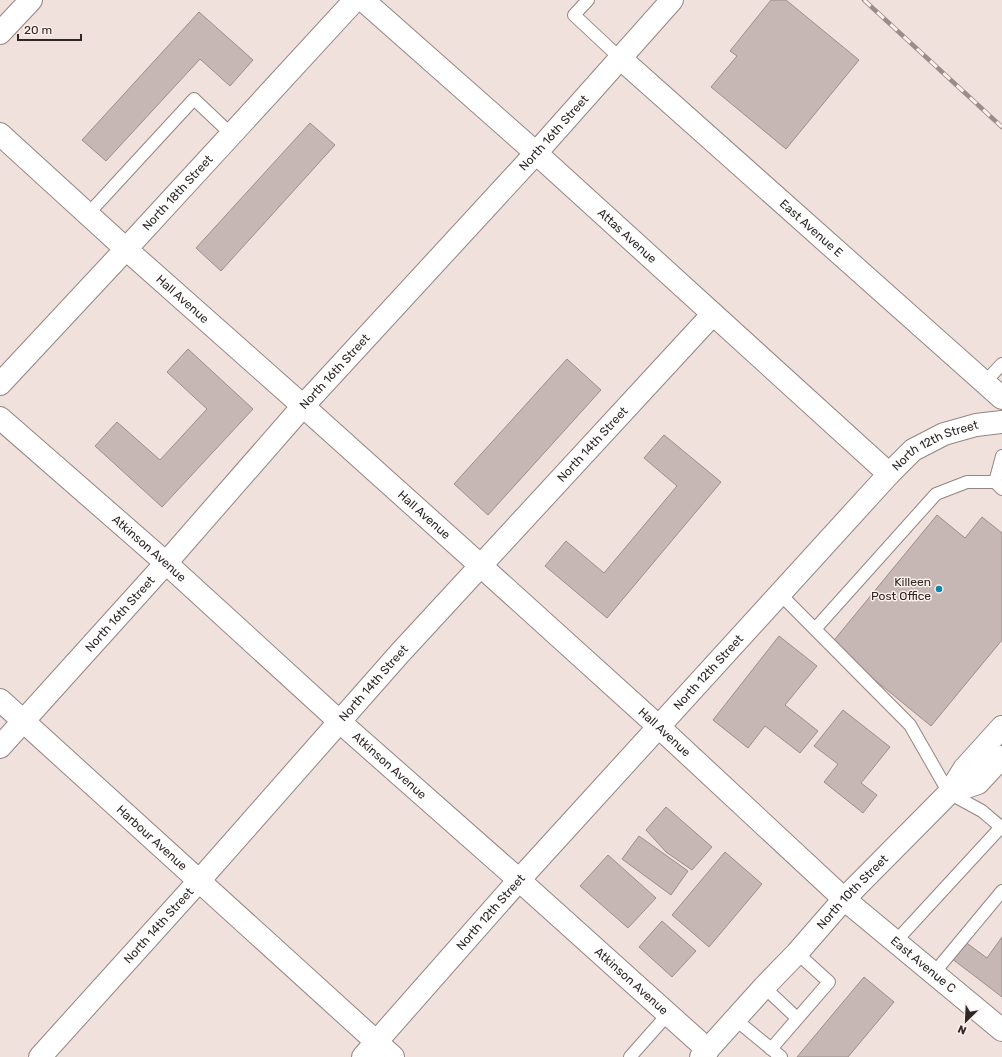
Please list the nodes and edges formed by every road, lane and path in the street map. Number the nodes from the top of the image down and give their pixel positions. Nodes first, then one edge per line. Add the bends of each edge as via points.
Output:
1 (31, 0) edge
2 (355, 0) edge
3 (363, 0) edge
4 (588, 0) edge
5 (672, 0) edge
6 (0, 33) edge
7 (620, 58) junction
8 (0, 134) edge
9 (231, 134) junction
10 (536, 153) junction
11 (88, 214) junction
12 (126, 249) junction
13 (714, 314) junction
14 (1002, 364) edge
15 (984, 383) junction
16 (0, 384) edge
17 (1002, 398) edge
18 (303, 406) junction
19 (0, 418) edge
20 (1002, 422) edge
21 (1002, 456) edge
22 (889, 474) junction
23 (998, 485) edge
24 (166, 563) junction
25 (481, 566) junction
26 (780, 594) junction
27 (815, 629) junction
28 (0, 700) edge
29 (23, 721) junction
30 (340, 722) junction
31 (659, 727) junction
32 (1002, 727) edge
33 (0, 747) edge
34 (1002, 757) edge
35 (949, 793) junction
36 (1001, 827) edge
37 (519, 880) junction
38 (199, 881) junction
39 (1002, 891) edge
40 (844, 899) junction
41 (896, 941) junction
42 (797, 953) junction
43 (934, 973) junction
44 (764, 987) junction
45 (668, 1014) junction
46 (797, 1018) junction
47 (735, 1019) junction
48 (1002, 1030) edge
49 (771, 1049) junction
50 (370, 1050) edge
51 (704, 1053) edge
52 (40, 1057) edge
53 (393, 1057) edge
54 (630, 1057) edge
55 (781, 1057) edge

1 - 6 street
2 - 9 street, North 18th Street
3 - 10 street, Attas Avenue
4 - 7 lane via 574,15
5 - 7 street, North 16th Street
7 - 10 street, North 16th Street
7 - 15 street, East Avenue E
8 - 11 street, Hall Avenue
9 - 11 lane via 194,99
9 - 12 street, North 18th Street
10 - 13 street, Attas Avenue
10 - 18 street, North 16th Street
11 - 12 street, Hall Avenue
12 - 16 street, North 18th Street
12 - 18 street, Hall Avenue
13 - 22 street, Attas Avenue
13 - 25 street, North 14th Street
14 - 15 lane
15 - 17 street, East Avenue E
18 - 24 street, North 16th Street
18 - 25 street, Hall Avenue
19 - 24 street, Atkinson Avenue
20 - 22 street, North 12th Street via 944,434 913,450
21 - 23 lane
22 - 26 street, North 12th Street
23 - 27 lane via 967,482 936,494
24 - 29 street, North 16th Street
24 - 30 street, Atkinson Avenue
25 - 30 street, North 14th Street
25 - 31 street, Hall Avenue
26 - 27 lane
26 - 31 street, North 12th Street
27 - 35 lane via 910,725
28 - 29 street, Harbour Avenue
29 - 33 street, North 16th Street
29 - 38 street, Harbour Avenue
30 - 37 street, Atkinson Avenue
30 - 38 street, North 14th Street
31 - 37 street, North 12th Street
31 - 40 street, Hall Avenue
32 - 35 street, North 10th Street via 964,769
34 - 35 street via 978,783
35 - 36 lane via 982,811
35 - 40 street, North 10th Street
36 - 41 lane
37 - 45 street, Atkinson Avenue
37 - 50 street, North 12th Street
38 - 50 street, Harbour Avenue
38 - 52 street, North 14th Street
39 - 43 lane
40 - 41 street, East Avenue C
40 - 42 street, North 10th Street
41 - 43 street, East Avenue C
42 - 44 street, North 10th Street
42 - 46 lane via 829,982
43 - 48 street, East Avenue C
44 - 46 lane
44 - 47 street, North 10th Street
45 - 51 street, Atkinson Avenue
45 - 54 lane
46 - 49 lane
47 - 49 lane
47 - 51 street, North 10th Street
49 - 55 lane
50 - 53 street, Harbour Avenue

